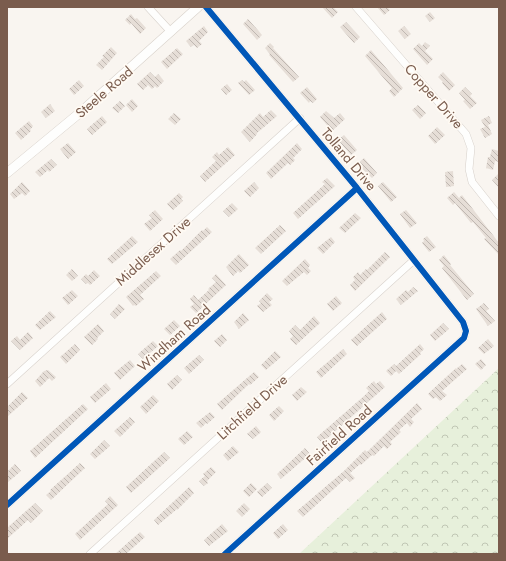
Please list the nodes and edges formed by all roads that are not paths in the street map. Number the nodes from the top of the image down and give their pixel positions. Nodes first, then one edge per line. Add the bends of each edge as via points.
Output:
1 (148, 7) edge
2 (198, 7) edge
3 (206, 7) edge
4 (356, 7) edge
5 (171, 32) junction
6 (300, 118) junction
7 (7, 173) edge
8 (358, 188) junction
9 (499, 216) edge
10 (414, 260) junction
11 (466, 331) joint
12 (7, 384) edge
13 (7, 505) edge
14 (90, 554) edge
15 (225, 554) edge

1 - 5 street
2 - 5 street, Steele Road
3 - 6 street, Tolland Drive
4 - 9 street, Copper Drive via 466,134 471,148 469,169 472,182
5 - 7 street, Steele Road
6 - 8 street, Tolland Drive
6 - 12 street, Middlesex Drive
8 - 10 street, Tolland Drive
8 - 13 street, Windham Road
10 - 11 street, Tolland Drive via 463,322
10 - 14 street, Litchfield Drive
11 - 15 street, Fairfield Road via 464,338

